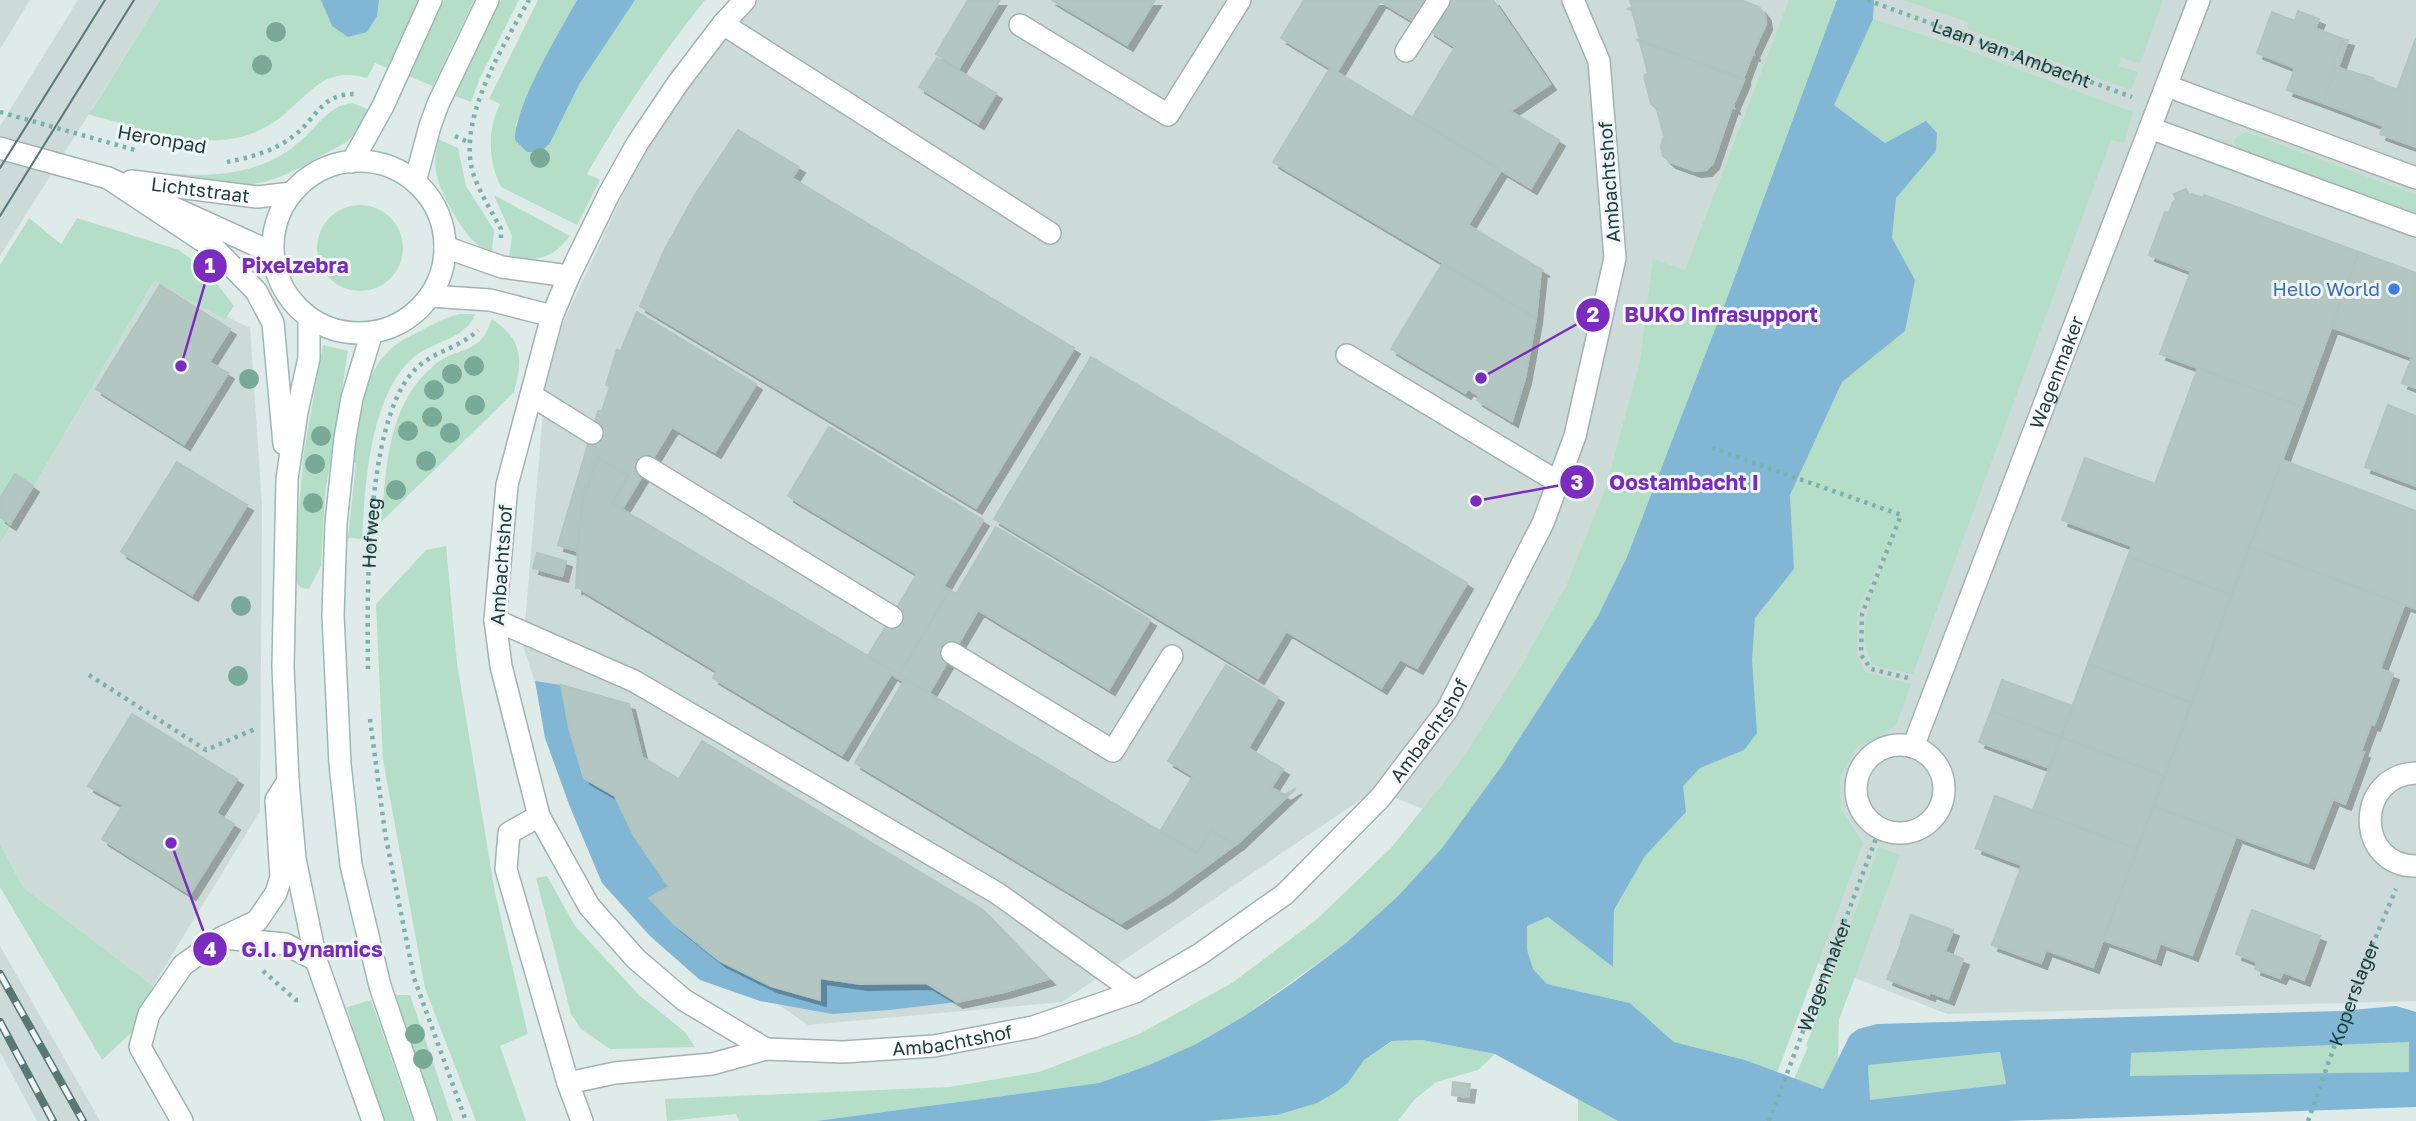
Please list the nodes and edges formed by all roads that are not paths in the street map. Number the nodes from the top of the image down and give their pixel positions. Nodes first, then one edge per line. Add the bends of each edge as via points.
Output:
1 (431, 0) edge
2 (488, 0) edge
3 (744, 0) edge
4 (1240, 0) edge
5 (1439, 0) edge
6 (1573, 0) edge
7 (2199, 0) edge
8 (723, 24) junction
9 (1020, 25) dead end
10 (1406, 51) dead end
11 (2167, 86) junction
12 (2150, 128) junction
13 (0, 148) edge
14 (352, 162) junction
15 (108, 178) junction
16 (2416, 178) edge
17 (415, 182) junction
18 (292, 193) junction
19 (2416, 226) edge
20 (1050, 233) dead end
21 (445, 247) junction
22 (273, 253) junction
23 (569, 276) junction
24 (430, 296) junction
25 (552, 316) junction
26 (309, 318) junction
27 (372, 332) junction
28 (1347, 355) dead end
29 (531, 395) junction
30 (592, 433) dead end
31 (648, 467) dead end
32 (287, 479) junction
33 (1559, 482) junction
34 (892, 617) dead end
35 (495, 620) junction
36 (952, 653) dead end
37 (1172, 656) dead end
38 (1913, 747) junction
39 (2416, 773) edge
40 (288, 781) junction
41 (539, 817) junction
42 (2411, 866) edge
43 (221, 938) junction
44 (316, 960) junction
45 (1135, 992) junction
46 (766, 1049) junction
47 (568, 1083) junction
48 (182, 1121) edge
49 (373, 1121) edge
50 (426, 1121) edge
51 (582, 1121) edge

1 - 14 street
2 - 17 street via 438,104
3 - 8 street, Ambachtshof
4 - 9 street via 1168,116
5 - 10 street
6 - 33 street, Ambachtshof via 1600,61 1615,258 1575,436
7 - 11 street, Wagenmaker
8 - 20 street
8 - 23 street, Ambachtshof via 637,144
11 - 12 street, Wagenmaker
11 - 16 street
12 - 19 street
12 - 38 street, Wagenmaker
13 - 15 street, Lichtstraat
14 - 17 street via 395,169
14 - 18 street via 328,167
15 - 18 street, Lichtstraat via 257,197
15 - 22 street, Lichtstraat
15 - 32 street via 215,249 256,291 273,323
17 - 21 street via 431,201
18 - 22 street via 280,211
21 - 23 street via 502,267
21 - 24 street
22 - 26 street via 278,278
23 - 25 street, Ambachtshof
24 - 25 street via 490,300
24 - 27 street via 404,320
25 - 29 street, Ambachtshof
26 - 27 street via 350,333
26 - 32 street via 309,358
27 - 50 street, Hofweg via 352,398 336,523 333,615 340,764 354,878 380,986
28 - 33 street
29 - 30 street
29 - 35 street, Ambachtshof via 506,485
31 - 34 street
32 - 40 street via 283,667
33 - 45 street, Ambachtshof via 1544,523 1447,710 1381,797 1285,894 1200,954
35 - 41 street, Ambachtshof via 501,666
35 - 45 street via 646,688 997,893
36 - 37 street via 1113,751
38 - 38 street via 1936,764 1944,792 1941,806 1922,828 1893,833 1868,820 1860,807 1856,794 1860,773 1872,755 1884,748
39 - 42 street via 2384,786 2369,819 2379,848 2390,859
40 - 43 street via 276,800 281,877 276,893 257,921
40 - 44 street via 295,859
41 - 46 street, Ambachtshof via 589,906 636,959 684,1000
41 - 47 street via 509,833 506,869
43 - 44 street via 285,944
43 - 48 street via 183,965 149,1014 140,1047
44 - 49 street
45 - 46 street, Ambachtshof via 1033,1027 934,1046 843,1052
46 - 47 street, Ambachtshof via 712,1063
47 - 51 street

